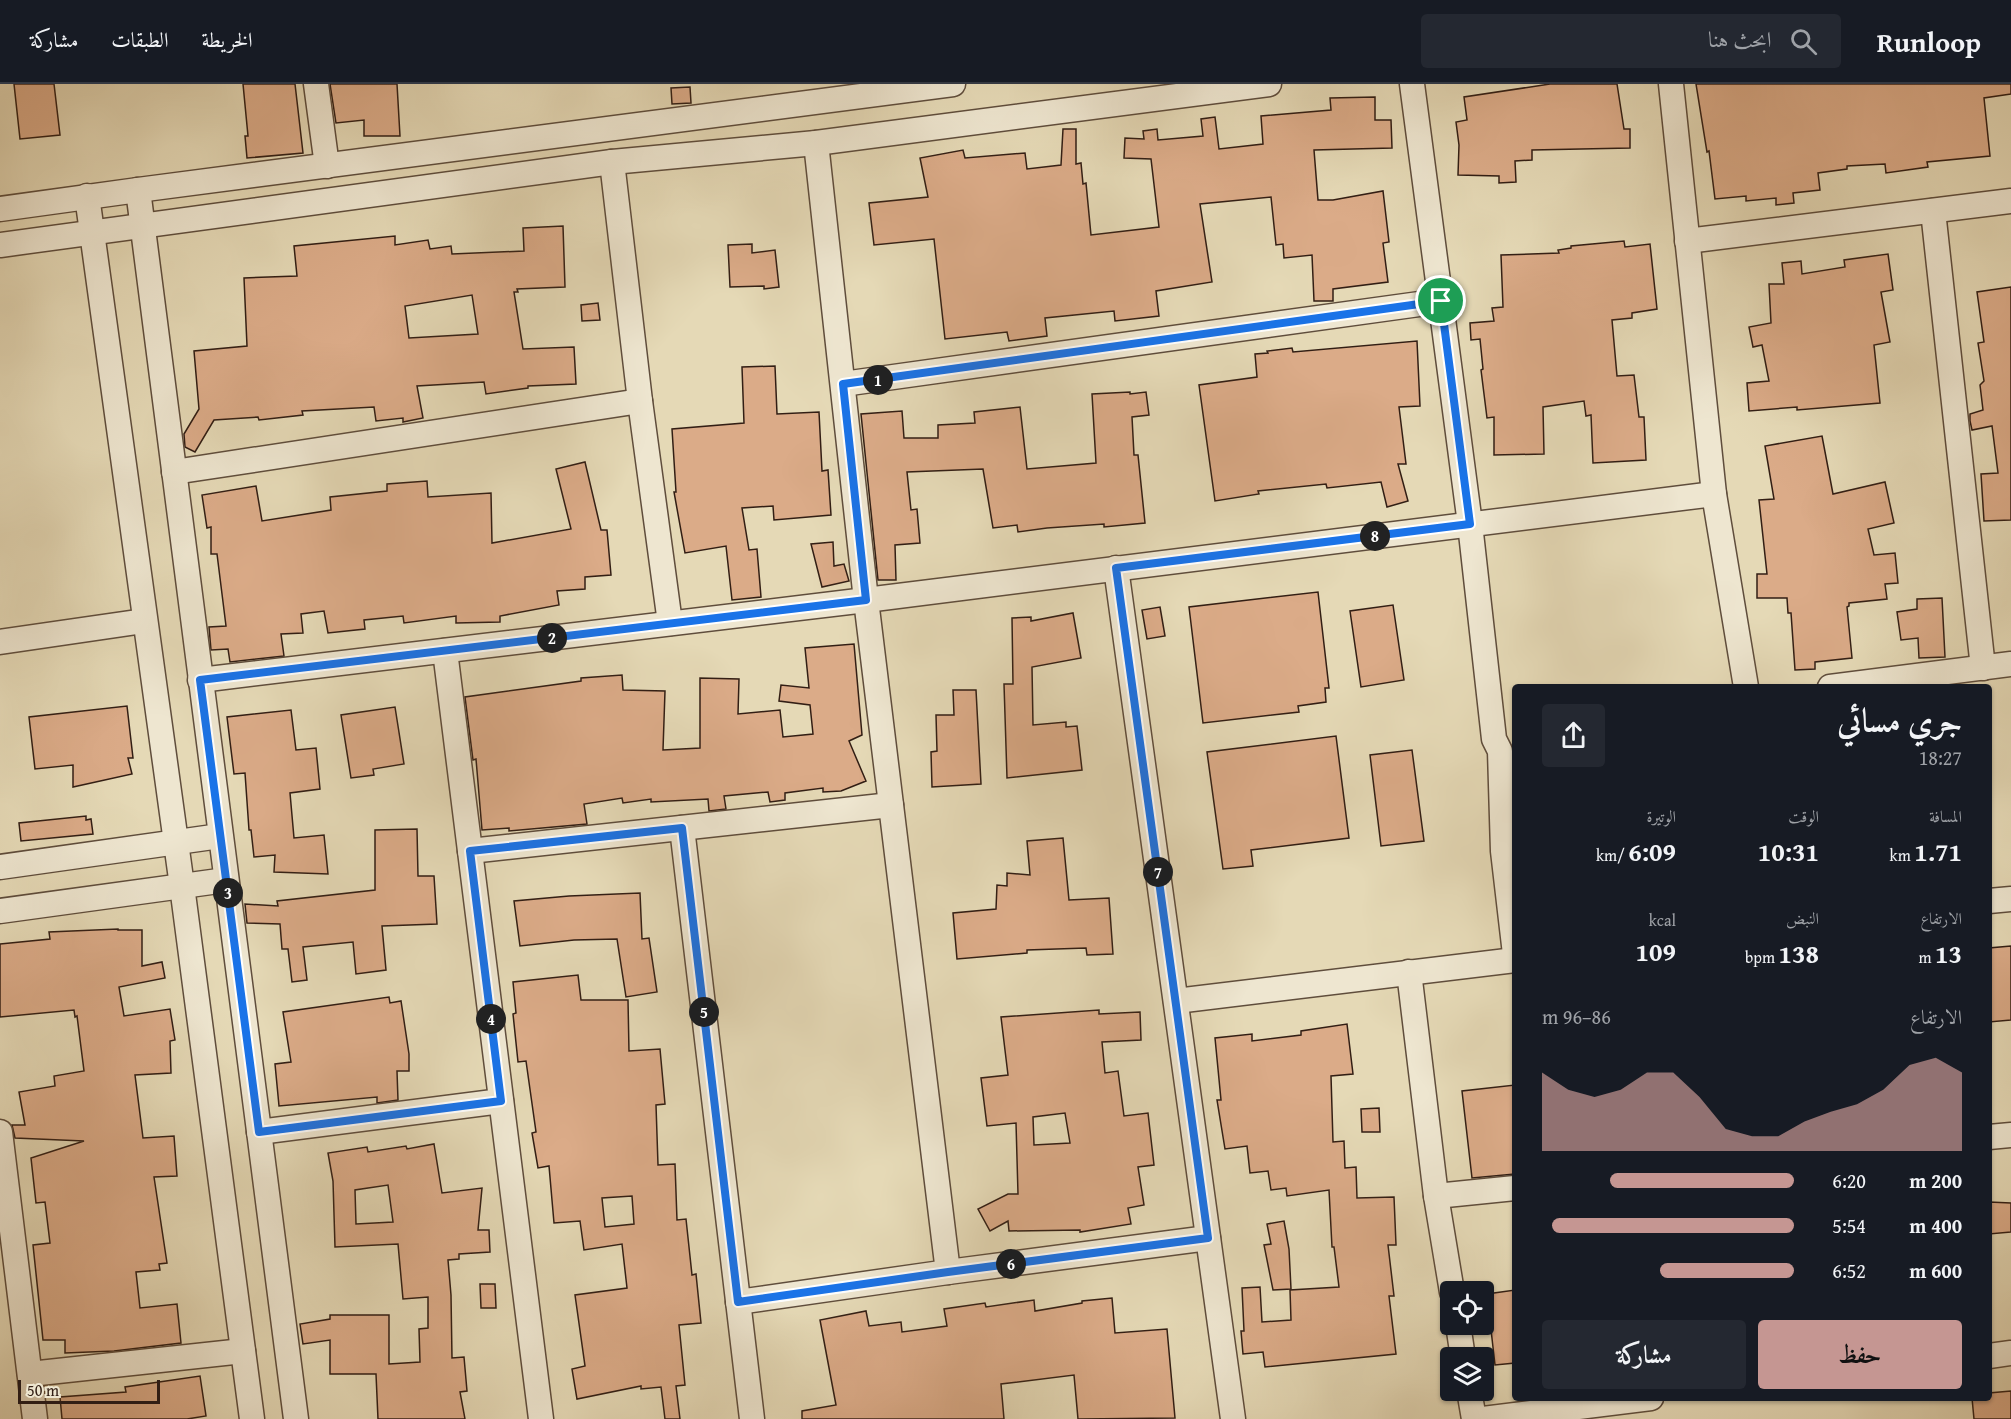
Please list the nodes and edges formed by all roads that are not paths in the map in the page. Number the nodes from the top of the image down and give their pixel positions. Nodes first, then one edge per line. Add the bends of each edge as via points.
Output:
1 (316, 84) edge
2 (953, 84) edge
3 (1269, 84) edge
4 (1412, 84) edge
5 (1671, 84) edge
6 (816, 143) junction
7 (612, 162) junction
8 (327, 166) junction
9 (138, 190) junction
10 (87, 196) junction
11 (2011, 201) edge
12 (0, 209) edge
13 (1933, 211) junction
14 (143, 225) junction
15 (92, 233) junction
16 (1687, 241) junction
17 (0, 245) edge
18 (1441, 301) junction
19 (843, 384) junction
20 (640, 401) junction
21 (174, 472) junction
22 (1714, 494) junction
23 (1470, 524) junction
24 (1116, 568) junction
25 (866, 600) junction
26 (144, 621) junction
27 (670, 623) junction
28 (0, 642) edge
29 (445, 651) junction
30 (2011, 664) edge
31 (1983, 668) junction
32 (200, 680) junction
33 (1746, 684) edge
34 (1854, 684) edge
35 (1508, 750) edge
36 (891, 806) junction
37 (682, 828) junction
38 (220, 836) junction
39 (175, 842) junction
40 (470, 851) junction
41 (0, 867) edge
42 (226, 880) junction
43 (182, 886) junction
44 (2011, 899) edge
45 (1992, 901) edge
46 (0, 911) edge
47 (1512, 928) edge
48 (1512, 960) edge
49 (1409, 972) junction
50 (1176, 1001) junction
51 (501, 1101) junction
52 (259, 1132) junction
53 (2011, 1135) edge
54 (1992, 1137) edge
55 (1, 1142) edge
56 (1512, 1188) edge
57 (1436, 1196) junction
58 (1208, 1238) junction
59 (948, 1272) junction
60 (1450, 1281) edge
61 (738, 1302) junction
62 (243, 1351) junction
63 (2011, 1353) edge
64 (1992, 1356) edge
65 (30, 1374) junction
66 (1471, 1401) edge
67 (1627, 1401) edge
68 (35, 1419) edge
69 (252, 1419) edge
70 (296, 1419) edge
71 (541, 1419) edge
72 (752, 1419) edge
73 (1233, 1419) edge
74 (1473, 1419) edge
75 (1483, 1419) edge

1 - 8 street
2 - 8 street
3 - 6 street
4 - 18 street
5 - 16 street
6 - 7 street
6 - 19 street
7 - 14 street
7 - 20 street
8 - 9 street
9 - 10 street
9 - 14 street
10 - 12 street
10 - 15 street
11 - 13 street
13 - 16 street
13 - 31 street
14 - 15 street
14 - 21 street
15 - 17 street
15 - 26 street
16 - 22 street
18 - 19 street
18 - 23 street
19 - 25 street
20 - 21 street
20 - 27 street
21 - 32 street
22 - 23 street
22 - 33 street
23 - 24 street
23 - 35 street via 1494,739
24 - 25 street
24 - 50 street
25 - 27 street
25 - 36 street
26 - 28 street
26 - 39 street
27 - 29 street
29 - 32 street
29 - 40 street
30 - 31 street
31 - 34 street
32 - 38 street
35 - 47 street via 1503,851
36 - 37 street
36 - 59 street
37 - 40 street
37 - 61 street
38 - 39 street
38 - 42 street
39 - 41 street
39 - 43 street
40 - 51 street
42 - 43 street
42 - 52 street
43 - 46 street
43 - 62 street
44 - 45 street
48 - 49 street
49 - 50 street
49 - 57 street
50 - 58 street
51 - 52 street
51 - 71 street
52 - 70 street
53 - 54 street
55 - 65 street
56 - 57 street
57 - 60 street
58 - 59 street
58 - 73 street
59 - 61 street
61 - 72 street
62 - 65 street
62 - 69 street
63 - 64 street
65 - 68 street
66 - 74 street
67 - 75 street

